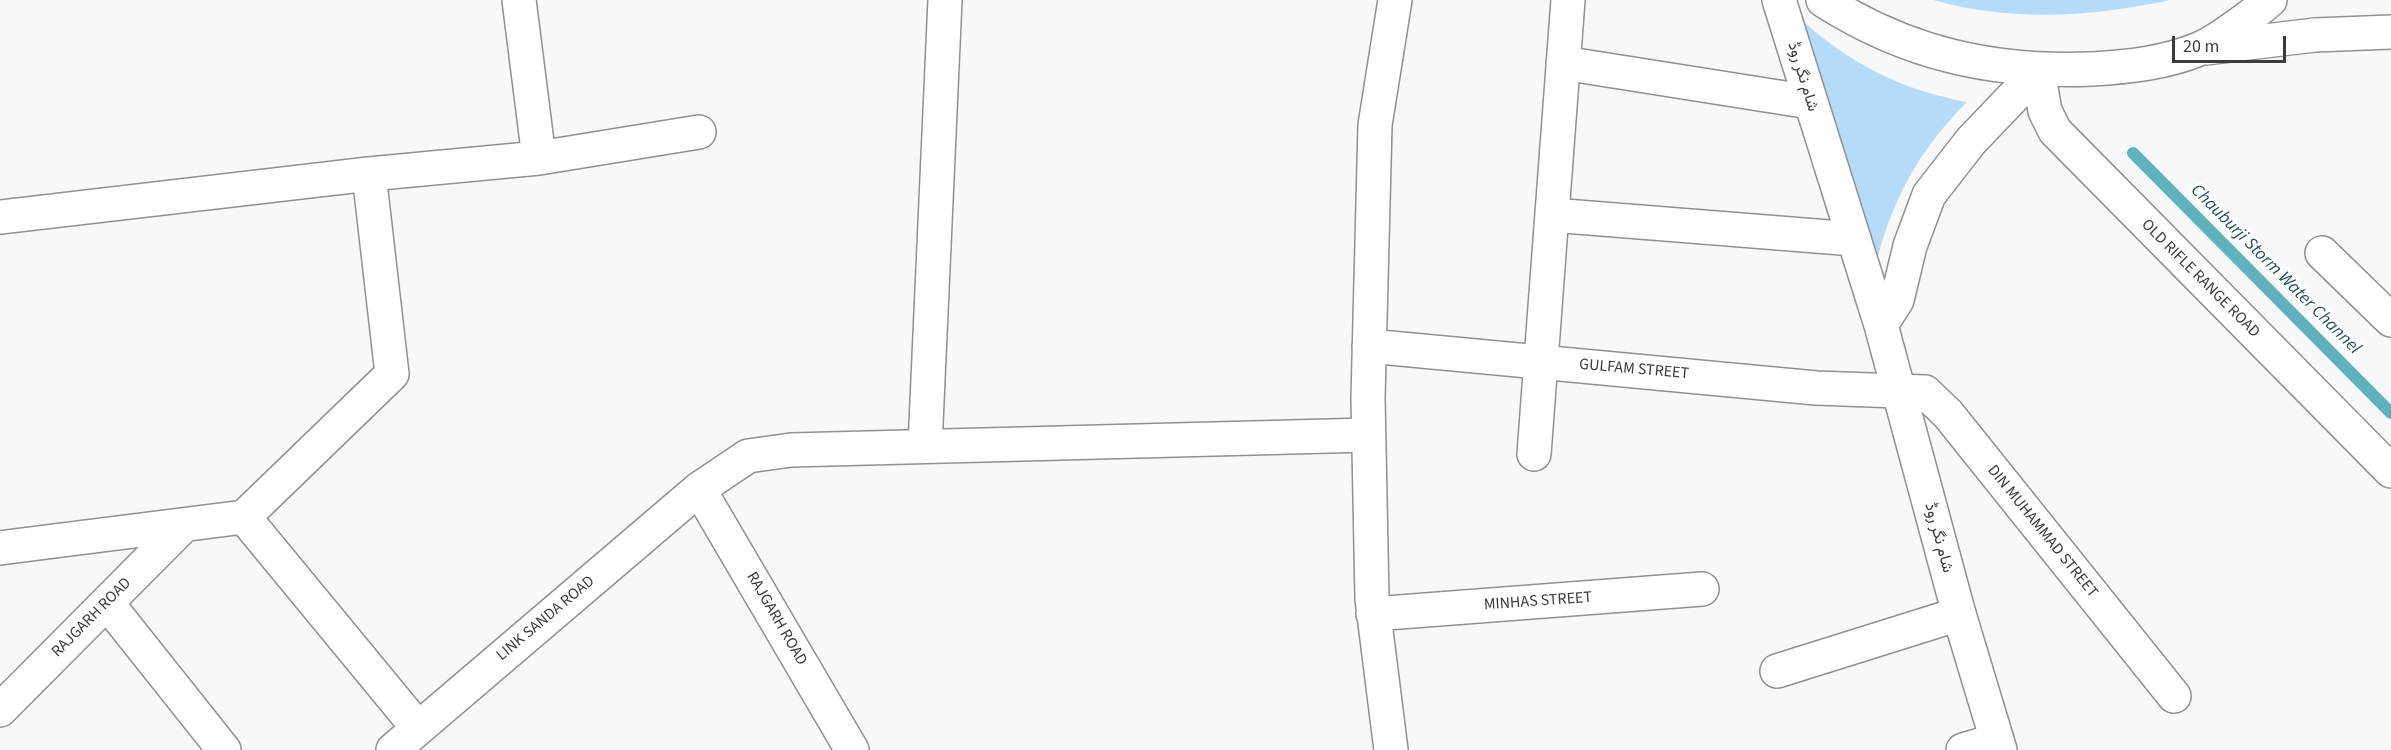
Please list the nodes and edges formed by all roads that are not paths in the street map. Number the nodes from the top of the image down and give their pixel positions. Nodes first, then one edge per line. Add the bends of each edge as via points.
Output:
1 (519, 0) edge
2 (945, 0) edge
3 (1395, 0) edge
4 (1568, 0) edge
5 (1779, 0) edge
6 (1823, 0) edge
7 (2270, 0) edge
8 (2391, 32) edge
9 (2201, 48) junction
10 (1563, 63) junction
11 (2038, 70) junction
12 (1810, 102) junction
13 (699, 132) dead end
14 (539, 158) junction
15 (369, 174) junction
16 (1552, 215) junction
17 (0, 217) edge
18 (1854, 239) junction
19 (2322, 254) dead end
20 (2391, 320) edge
21 (1881, 325) junction
22 (1369, 346) junction
23 (1542, 362) junction
24 (1898, 389) junction
25 (1368, 435) junction
26 (925, 446) junction
27 (1534, 454) dead end
28 (2391, 471) edge
29 (699, 489) junction
30 (244, 517) junction
31 (183, 526) junction
32 (0, 548) edge
33 (1702, 589) dead end
34 (107, 603) junction
35 (1373, 614) junction
36 (1959, 614) junction
37 (1777, 671) dead end
38 (2174, 696) dead end
39 (0, 710) edge
40 (418, 729) junction
41 (1999, 745) edge
42 (224, 750) edge
43 (393, 750) edge
44 (852, 750) edge
45 (1391, 750) edge
46 (1963, 750) edge

1 - 14 street
2 - 26 street
3 - 22 street via 1375,125
4 - 10 street
5 - 12 street, شام نگر روڈ
6 - 11 street via 1883,34 1920,48 1962,60
7 - 9 street
8 - 9 street via 2315,35
9 - 11 street via 2165,60 2118,68
10 - 12 street
10 - 16 street
11 - 21 street via 1971,141 1929,195 1910,246 1897,300
11 - 28 street, OLD RIFLE RANGE ROAD via 2045,111 2062,139
12 - 18 street, شام نگر روڈ
13 - 14 street
14 - 15 street
15 - 17 street
15 - 30 street via 392,374
16 - 18 street
16 - 23 street
18 - 21 street, شام نگر روڈ
19 - 20 street
21 - 24 street, شام نگر روڈ
22 - 23 street, GULFAM STREET
22 - 25 street
23 - 24 street, GULFAM STREET via 1816,388
23 - 27 street
24 - 36 street, شام نگر روڈ
24 - 38 street, DIN MUHAMMAD STREET via 1924,392 1948,414
25 - 26 street, LINK SANDA ROAD
25 - 35 street
26 - 29 street, LINK SANDA ROAD via 790,450 748,456
29 - 40 street, LINK SANDA ROAD
29 - 44 street, RAJGARH ROAD
30 - 31 street
30 - 40 street
31 - 32 street
31 - 34 street, RAJGARH ROAD
33 - 35 street, MINHAS STREET
34 - 39 street, RAJGARH ROAD
34 - 42 street
35 - 45 street
36 - 37 street
36 - 41 street, شام نگر روڈ
40 - 43 street, LINK SANDA ROAD
41 - 46 street

